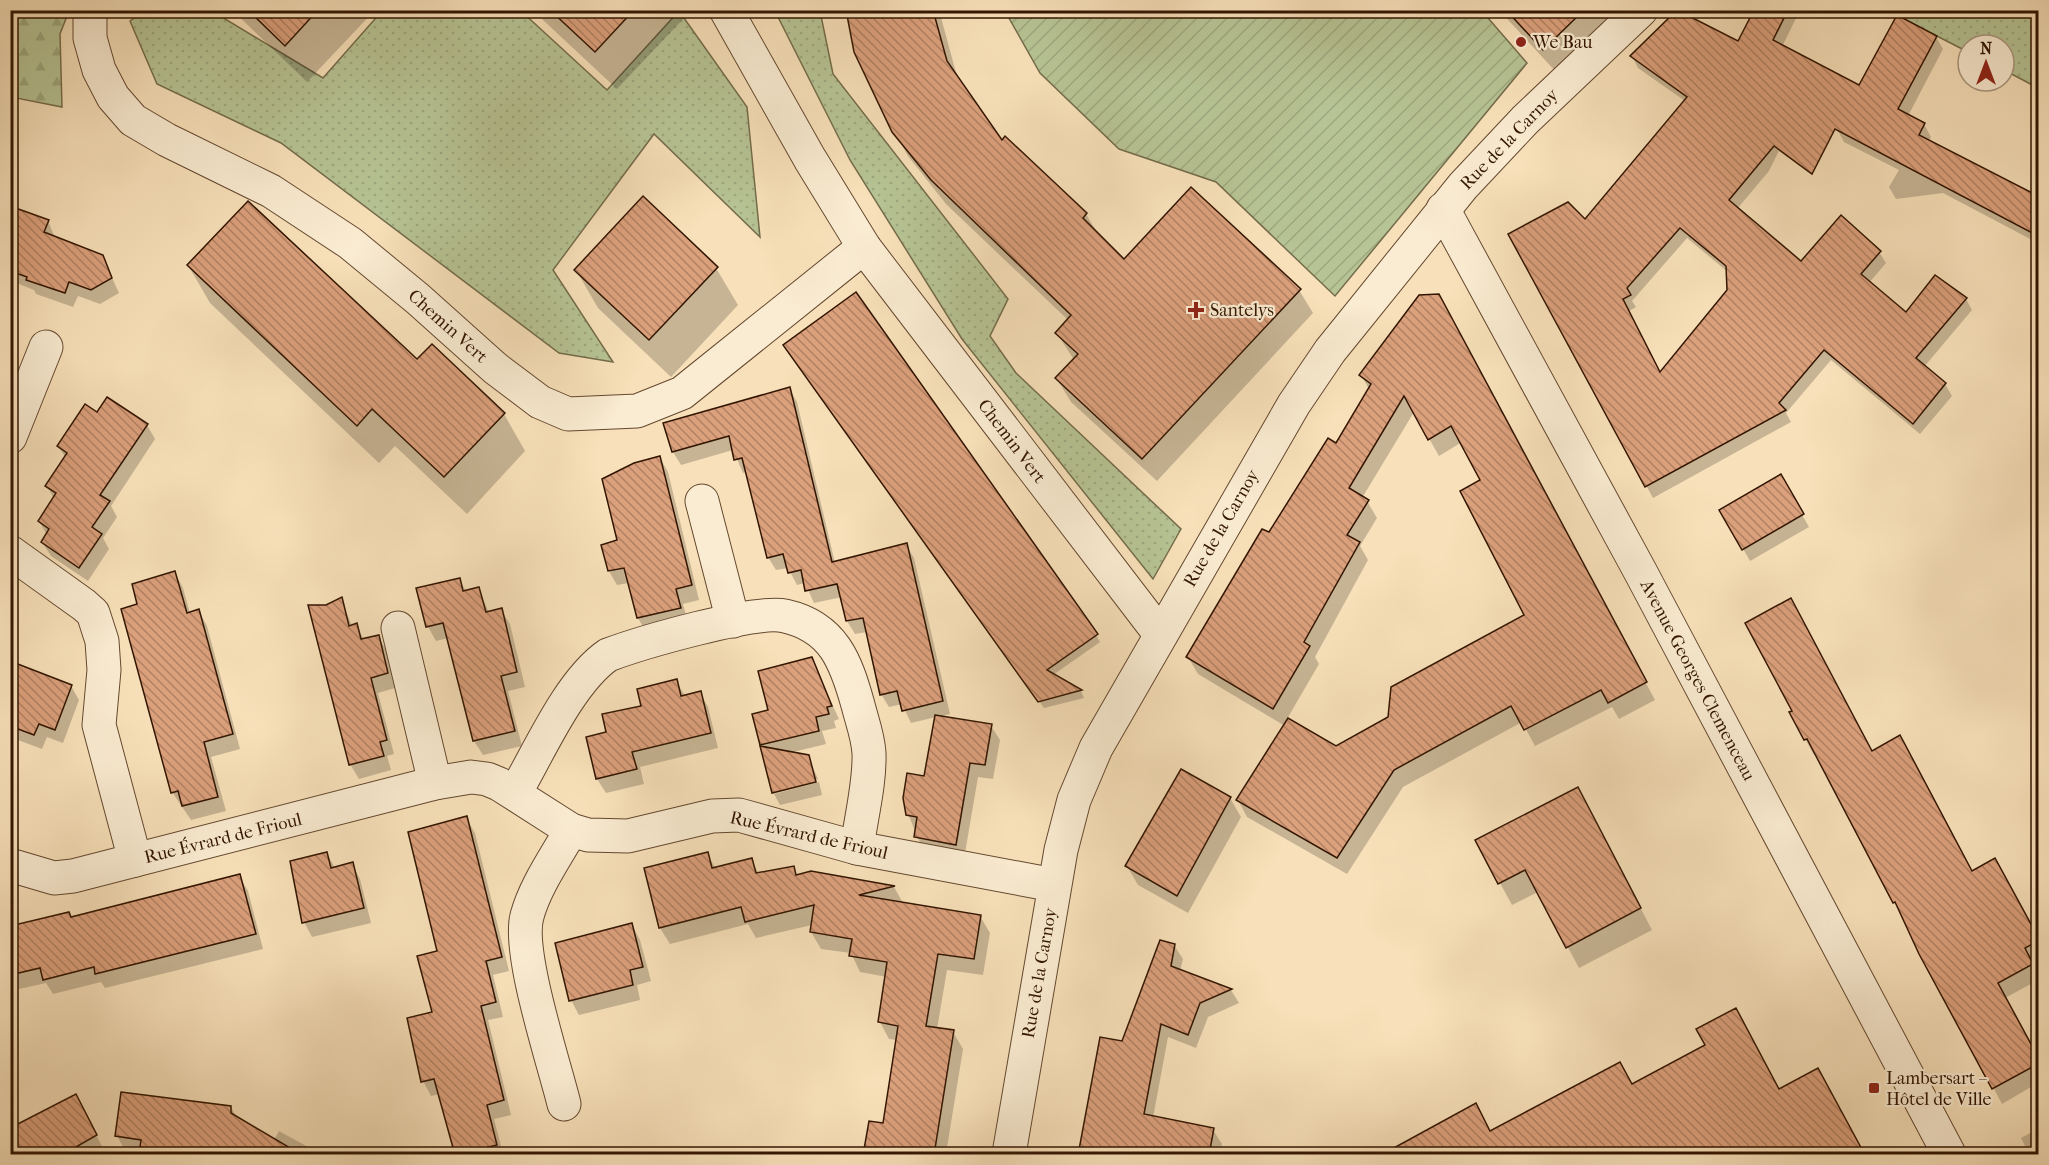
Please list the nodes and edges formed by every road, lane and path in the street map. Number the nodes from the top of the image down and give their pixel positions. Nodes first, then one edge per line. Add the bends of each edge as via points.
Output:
1 (90, 10) edge
2 (726, 10) edge
3 (1641, 10) edge
4 (1443, 209) junction
5 (864, 247) junction
6 (46, 347) dead end
7 (10, 437) edge
8 (702, 501) dead end
9 (10, 552) edge
10 (733, 621) junction
11 (398, 628) dead end
12 (1160, 634) junction
13 (435, 783) junction
14 (515, 794) junction
15 (570, 830) junction
16 (857, 848) junction
17 (135, 860) junction
18 (10, 865) edge
19 (1054, 885) junction
20 (564, 1104) dead end
21 (1009, 1155) edge
22 (1949, 1155) edge

1 - 5 street, Chemin Vert via 90,38 99,70 133,120 271,191 350,243 504,375 540,402 568,414 637,411 682,393
2 - 5 street, Chemin Vert
3 - 4 street, Rue de la Carnoy via 1525,120
4 - 12 street, Rue de la Carnoy via 1330,351 1294,404
4 - 22 street, Avenue Georges Clemenceau
5 - 12 street, Chemin Vert
6 - 7 street
8 - 10 street
9 - 17 street via 84,605 99,627 104,655 99,725
10 - 14 street via 622,650 597,663 577,685
10 - 16 street via 756,615 785,616 810,626 841,654 869,755
11 - 13 street
12 - 19 street, Rue de la Carnoy via 1089,763 1068,821
13 - 14 street, Rue Évrard de Frioul via 471,777 487,779
13 - 17 street, Rue Évrard de Frioul
14 - 15 street, Rue Évrard de Frioul
15 - 16 street, Rue Évrard de Frioul via 615,837 739,814
15 - 20 street via 536,896 524,929 528,962
16 - 19 street, Rue Évrard de Frioul
17 - 18 street, Rue Évrard de Frioul via 54,878
19 - 21 street, Rue de la Carnoy

